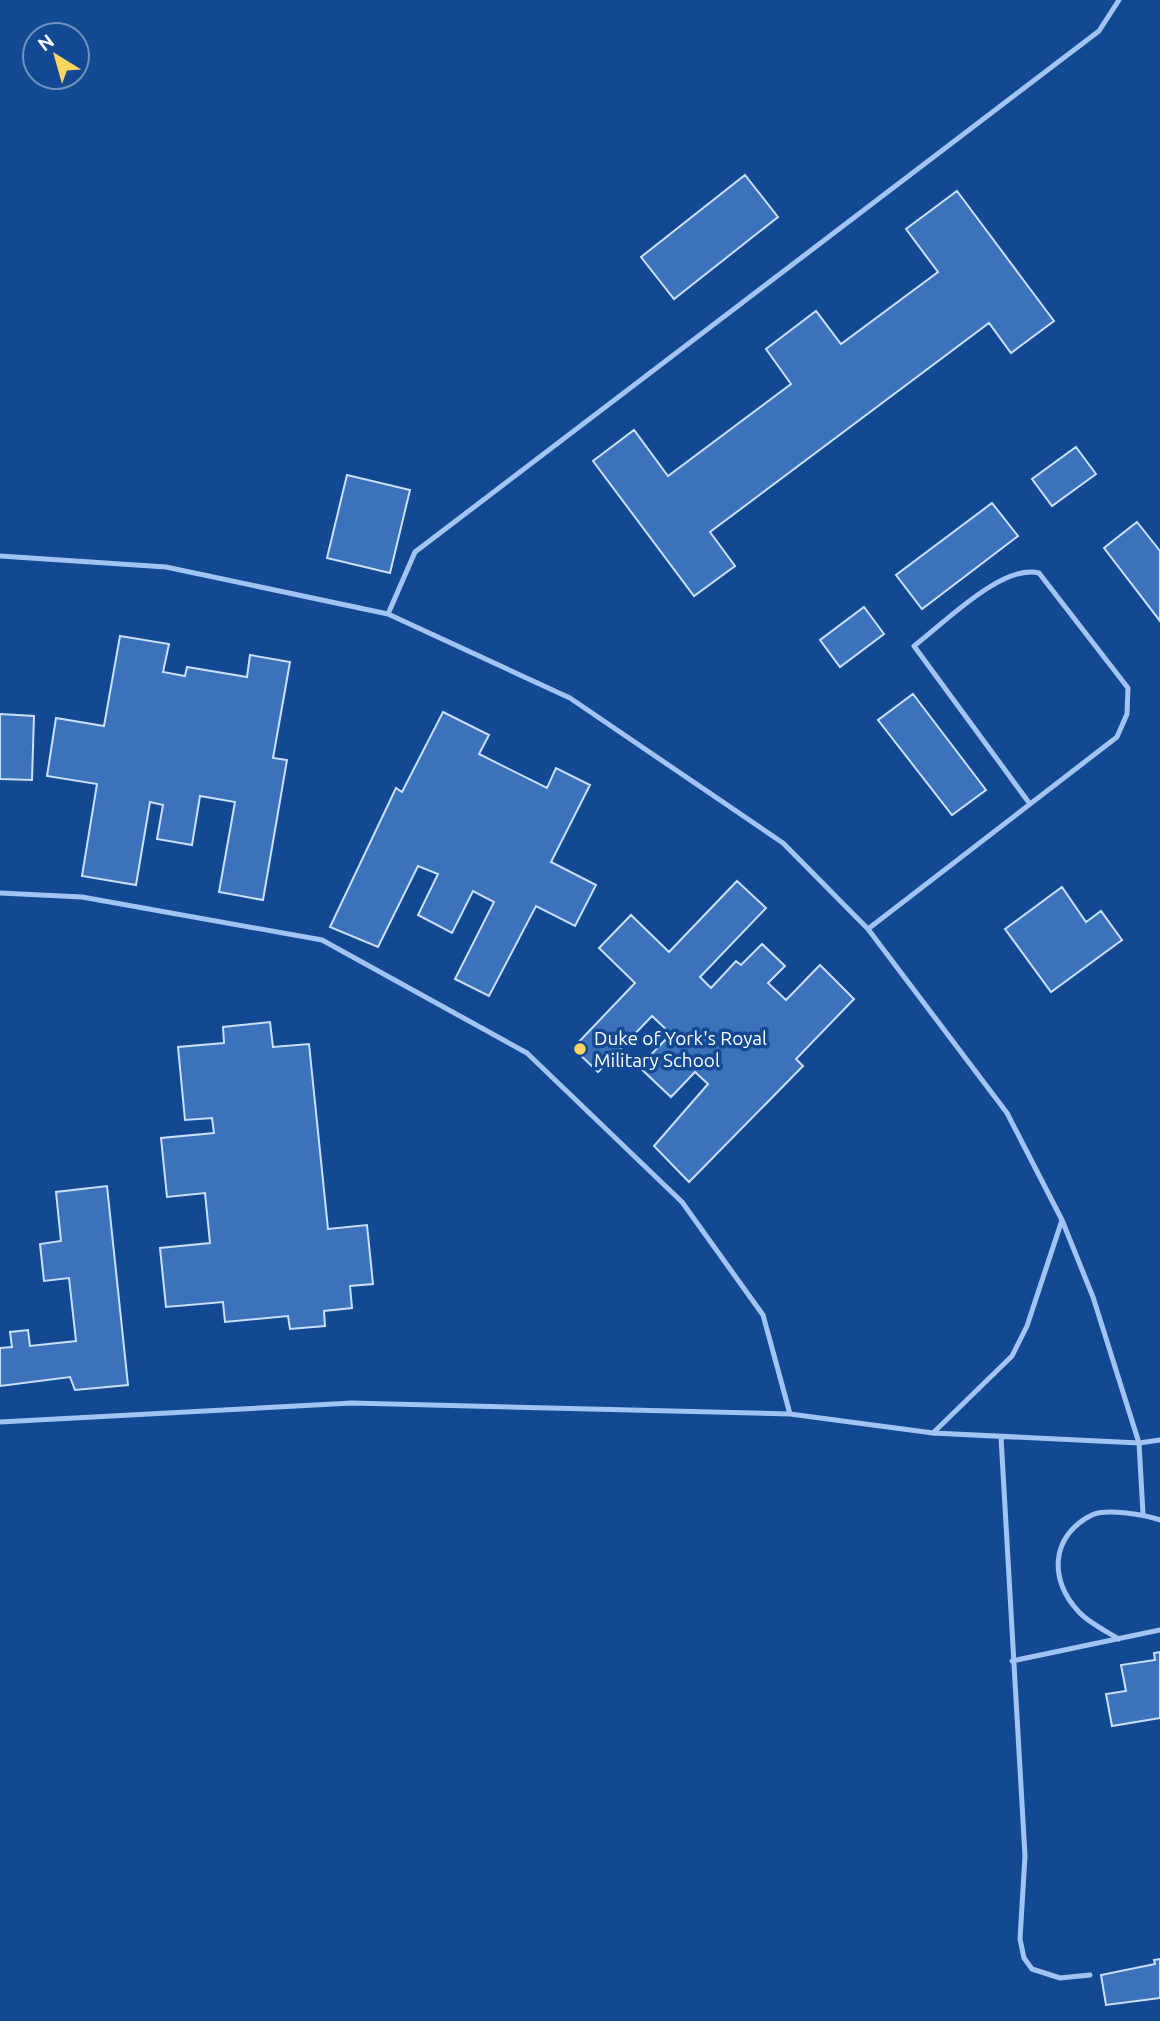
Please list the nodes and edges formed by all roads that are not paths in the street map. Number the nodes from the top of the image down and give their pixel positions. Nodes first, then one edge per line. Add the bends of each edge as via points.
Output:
1 (1119, 0) edge
2 (0, 556) edge
3 (388, 614) junction
4 (1030, 804) junction
5 (0, 893) edge
6 (868, 929) junction
7 (1062, 1220) junction
8 (790, 1414) junction
9 (0, 1422) edge
10 (933, 1433) junction
11 (1001, 1437) junction
12 (1160, 1440) edge
13 (1139, 1443) junction
14 (1143, 1514) junction
15 (1160, 1520) edge
16 (1160, 1630) edge
17 (1119, 1640) junction
18 (1012, 1661) junction
19 (1090, 1975) dead end

1 - 3 lane via 1099,31 415,552
2 - 3 lane via 166,567
3 - 6 lane via 570,698 783,843
4 - 4 lane via 1117,737 1127,714 1128,688 1039,573 1028,570 1005,576 914,646
4 - 6 lane
5 - 8 lane via 82,897 322,940 527,1053 682,1202 763,1315
6 - 7 lane via 1007,1113
7 - 10 lane via 1027,1326 1012,1356
7 - 13 lane via 1093,1297
8 - 9 lane via 352,1404
8 - 10 lane
10 - 11 lane
11 - 13 lane
11 - 18 lane
12 - 13 lane
13 - 14 lane
14 - 15 lane
14 - 17 lane via 1093,1513 1064,1537 1056,1557 1062,1586 1079,1612
16 - 17 lane
17 - 18 lane
18 - 19 lane via 1025,1856 1020,1939 1024,1958 1032,1969 1060,1978

